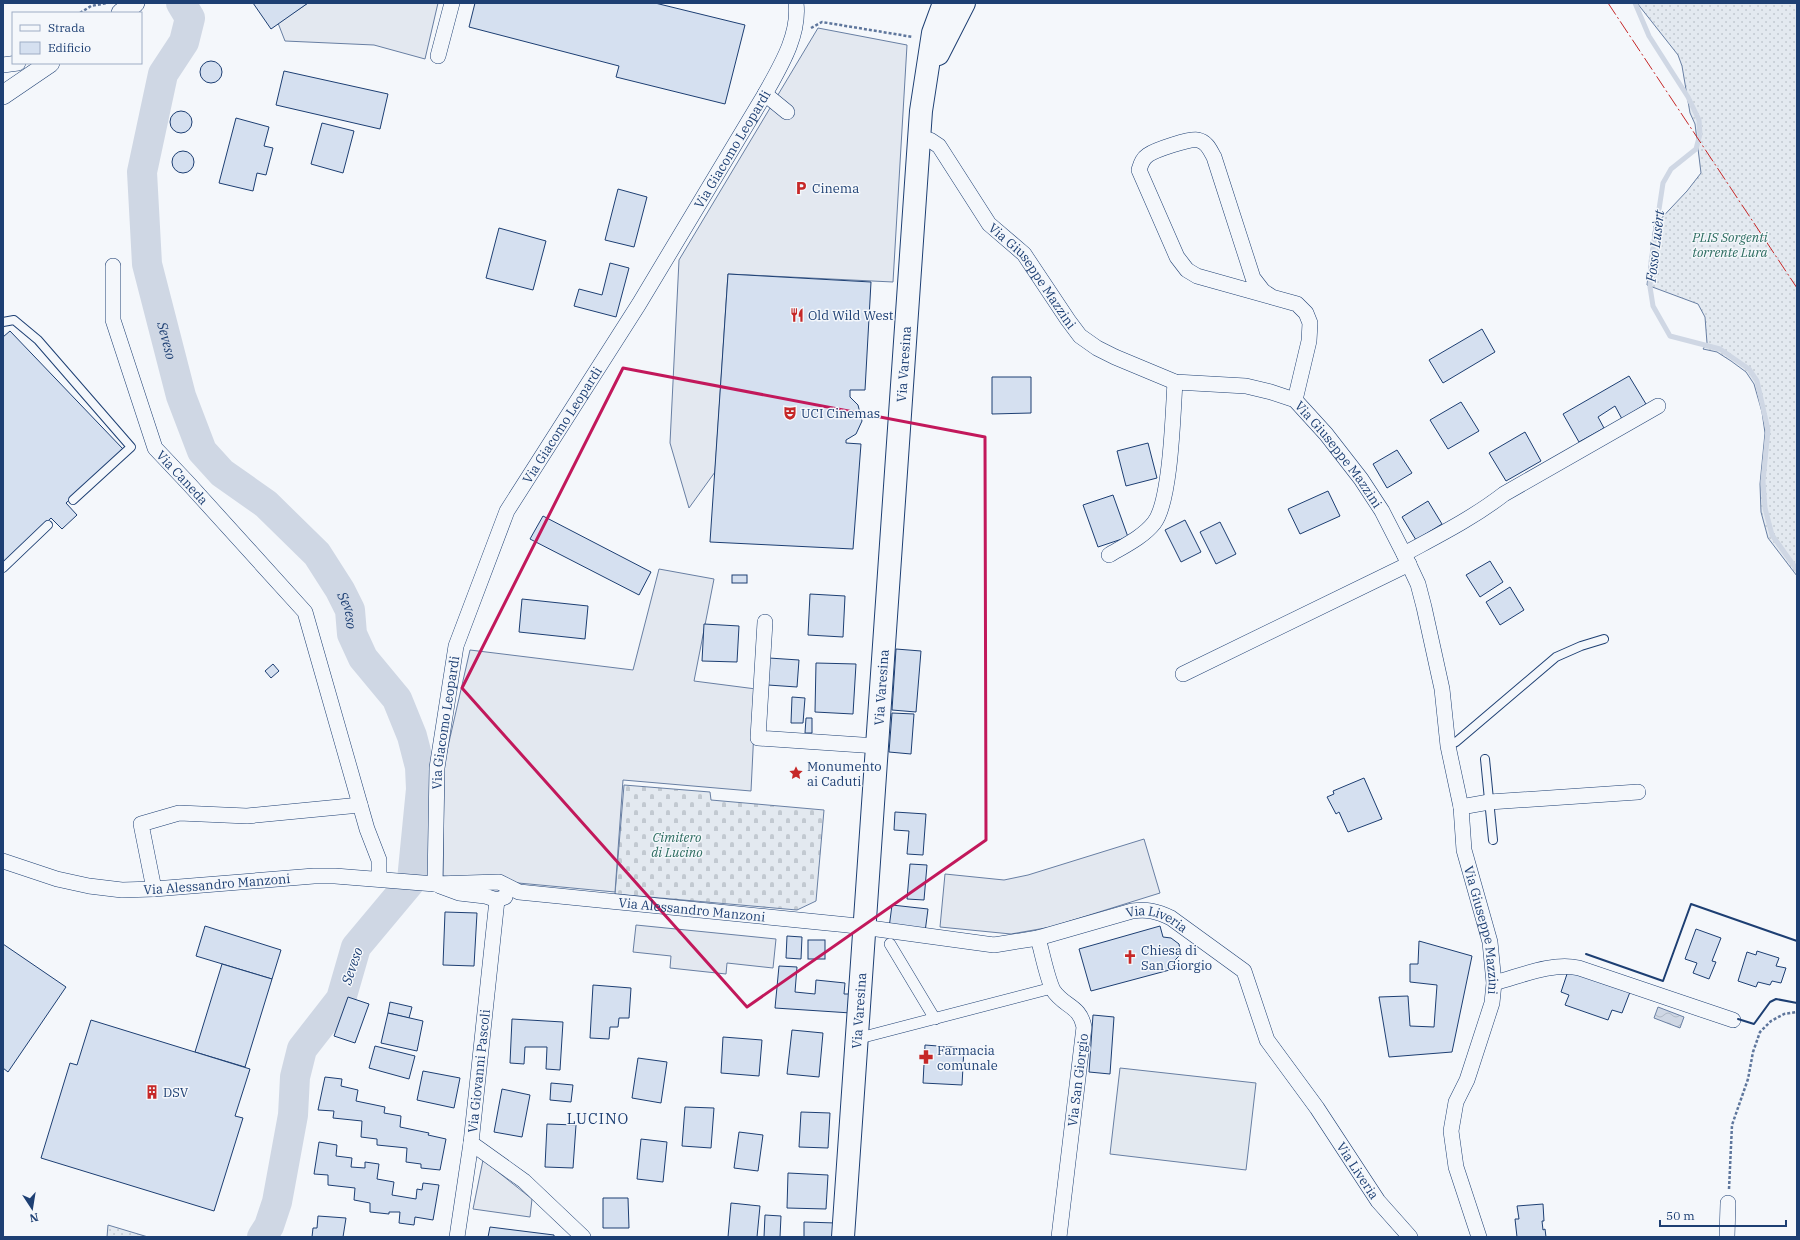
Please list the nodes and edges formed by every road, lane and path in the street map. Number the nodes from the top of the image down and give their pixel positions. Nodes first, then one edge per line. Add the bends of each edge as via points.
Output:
1 (107, 3) edge
2 (135, 3) edge
3 (452, 3) edge
4 (796, 3) edge
5 (944, 3) edge
6 (964, 3) edge
7 (82, 12) edge
8 (122, 12) edge
9 (790, 40) junction
10 (931, 40) junction
11 (438, 56) dead end
12 (49, 64) edge
13 (924, 85) junction
14 (765, 94) junction
15 (3, 95) edge
16 (787, 112) dead end
17 (920, 138) junction
18 (113, 266) dead end
19 (1272, 297) junction
20 (3, 322) edge
21 (1175, 382) junction
22 (1295, 400) junction
23 (1658, 406) dead end
24 (73, 500) dead end
25 (48, 525) dead end
26 (1109, 555) dead end
27 (1406, 559) junction
28 (3, 568) edge
29 (764, 622) dead end
30 (1604, 639) dead end
31 (1183, 674) dead end
32 (877, 746) junction
33 (1448, 746) junction
34 (1485, 759) dead end
35 (1638, 792) dead end
36 (1489, 802) junction
37 (360, 805) junction
38 (1461, 806) junction
39 (1493, 840) dead end
40 (3, 863) edge
41 (383, 879) junction
42 (428, 883) junction
43 (154, 889) junction
44 (519, 892) junction
45 (497, 900) junction
46 (864, 927) junction
47 (1038, 938) junction
48 (890, 944) dead end
49 (1494, 983) junction
50 (1052, 988) junction
51 (1797, 1012) edge
52 (935, 1019) junction
53 (1733, 1020) dead end
54 (856, 1039) junction
55 (471, 1143) junction
56 (1728, 1203) joint
57 (457, 1237) edge
58 (583, 1237) edge
59 (843, 1237) edge
60 (1059, 1237) edge
61 (1410, 1237) edge
62 (1479, 1237) edge
63 (1727, 1237) edge

1 - 7 path via 91,6
2 - 8 street
3 - 11 street
4 - 9 street, Via Giacomo Leopardi via 796,25
5 - 10 main road
6 - 13 main road
9 - 10 path via 822,22
9 - 14 street, Via Giacomo Leopardi via 784,60
10 - 13 main road
12 - 15 street
13 - 17 main road, Via Varesina
14 - 16 street
14 - 42 street, Via Giacomo Leopardi via 639,304 507,512 456,646 437,768
17 - 21 street, Via Giuseppe Mazzini via 930,140 939,146 989,224 1024,254 1080,336 1115,357
17 - 32 main road, Via Varesina
18 - 37 street, Via Caneda via 113,320 155,448 305,612
19 - 19 street via 1263,291 1253,278 1214,157 1208,146 1200,140 1191,139 1149,154 1141,161 1139,170 1177,257 1187,270 1197,276
19 - 22 street via 1297,304 1306,312 1310,323 1310,341
20 - 24 lane via 14,320 38,340 131,447
21 - 22 street, Via Giuseppe Mazzini via 1246,386
21 - 26 street via 1168,469 1161,510 1155,523 1146,531
22 - 27 street, Via Giuseppe Mazzini via 1361,479 1382,510
23 - 27 street via 1504,494
25 - 28 lane
27 - 31 street
27 - 33 street, Via Giuseppe Mazzini via 1418,584 1424,607 1442,689
29 - 32 street via 758,738
30 - 33 lane via 1556,657 1456,742
32 - 46 main road, Via Varesina
33 - 38 street, Via Giuseppe Mazzini
34 - 36 lane
35 - 36 street
36 - 38 street
36 - 39 lane
37 - 41 street
37 - 43 street via 248,816 179,814 141,824
38 - 49 street, Via Giuseppe Mazzini via 1464,850 1487,930
40 - 43 street, Via Alessandro Manzoni via 89,886 122,890
41 - 42 street, Via Alessandro Manzoni
41 - 43 street, Via Alessandro Manzoni via 314,876
42 - 44 street, Via Alessandro Manzoni via 499,882
42 - 45 street, Via Alessandro Manzoni via 459,893
44 - 45 street, Via Alessandro Manzoni
44 - 46 street, Via Alessandro Manzoni
45 - 55 street, Via Giovanni Pascoli
46 - 47 street, Via Liveria via 994,945
46 - 54 main road, Via Varesina
47 - 50 street, Via San Giorgio
47 - 61 street, Via Liveria via 1146,909 1172,918 1244,971 1267,1040 1317,1108 1378,1201
48 - 52 street
49 - 53 street via 1566,965
49 - 62 street, Via Giuseppe Mazzini via 1484,1031 1467,1080 1456,1102 1451,1131 1456,1167
50 - 52 street
50 - 60 street, Via San Giorgio via 1060,999 1082,1016 1084,1027
51 - 56 path via 1784,1014 1771,1021 1760,1032 1732,1125
52 - 54 street
54 - 59 main road, Via Varesina
55 - 57 street
55 - 58 street, Via Giovanni Pascoli via 524,1181
56 - 63 street

